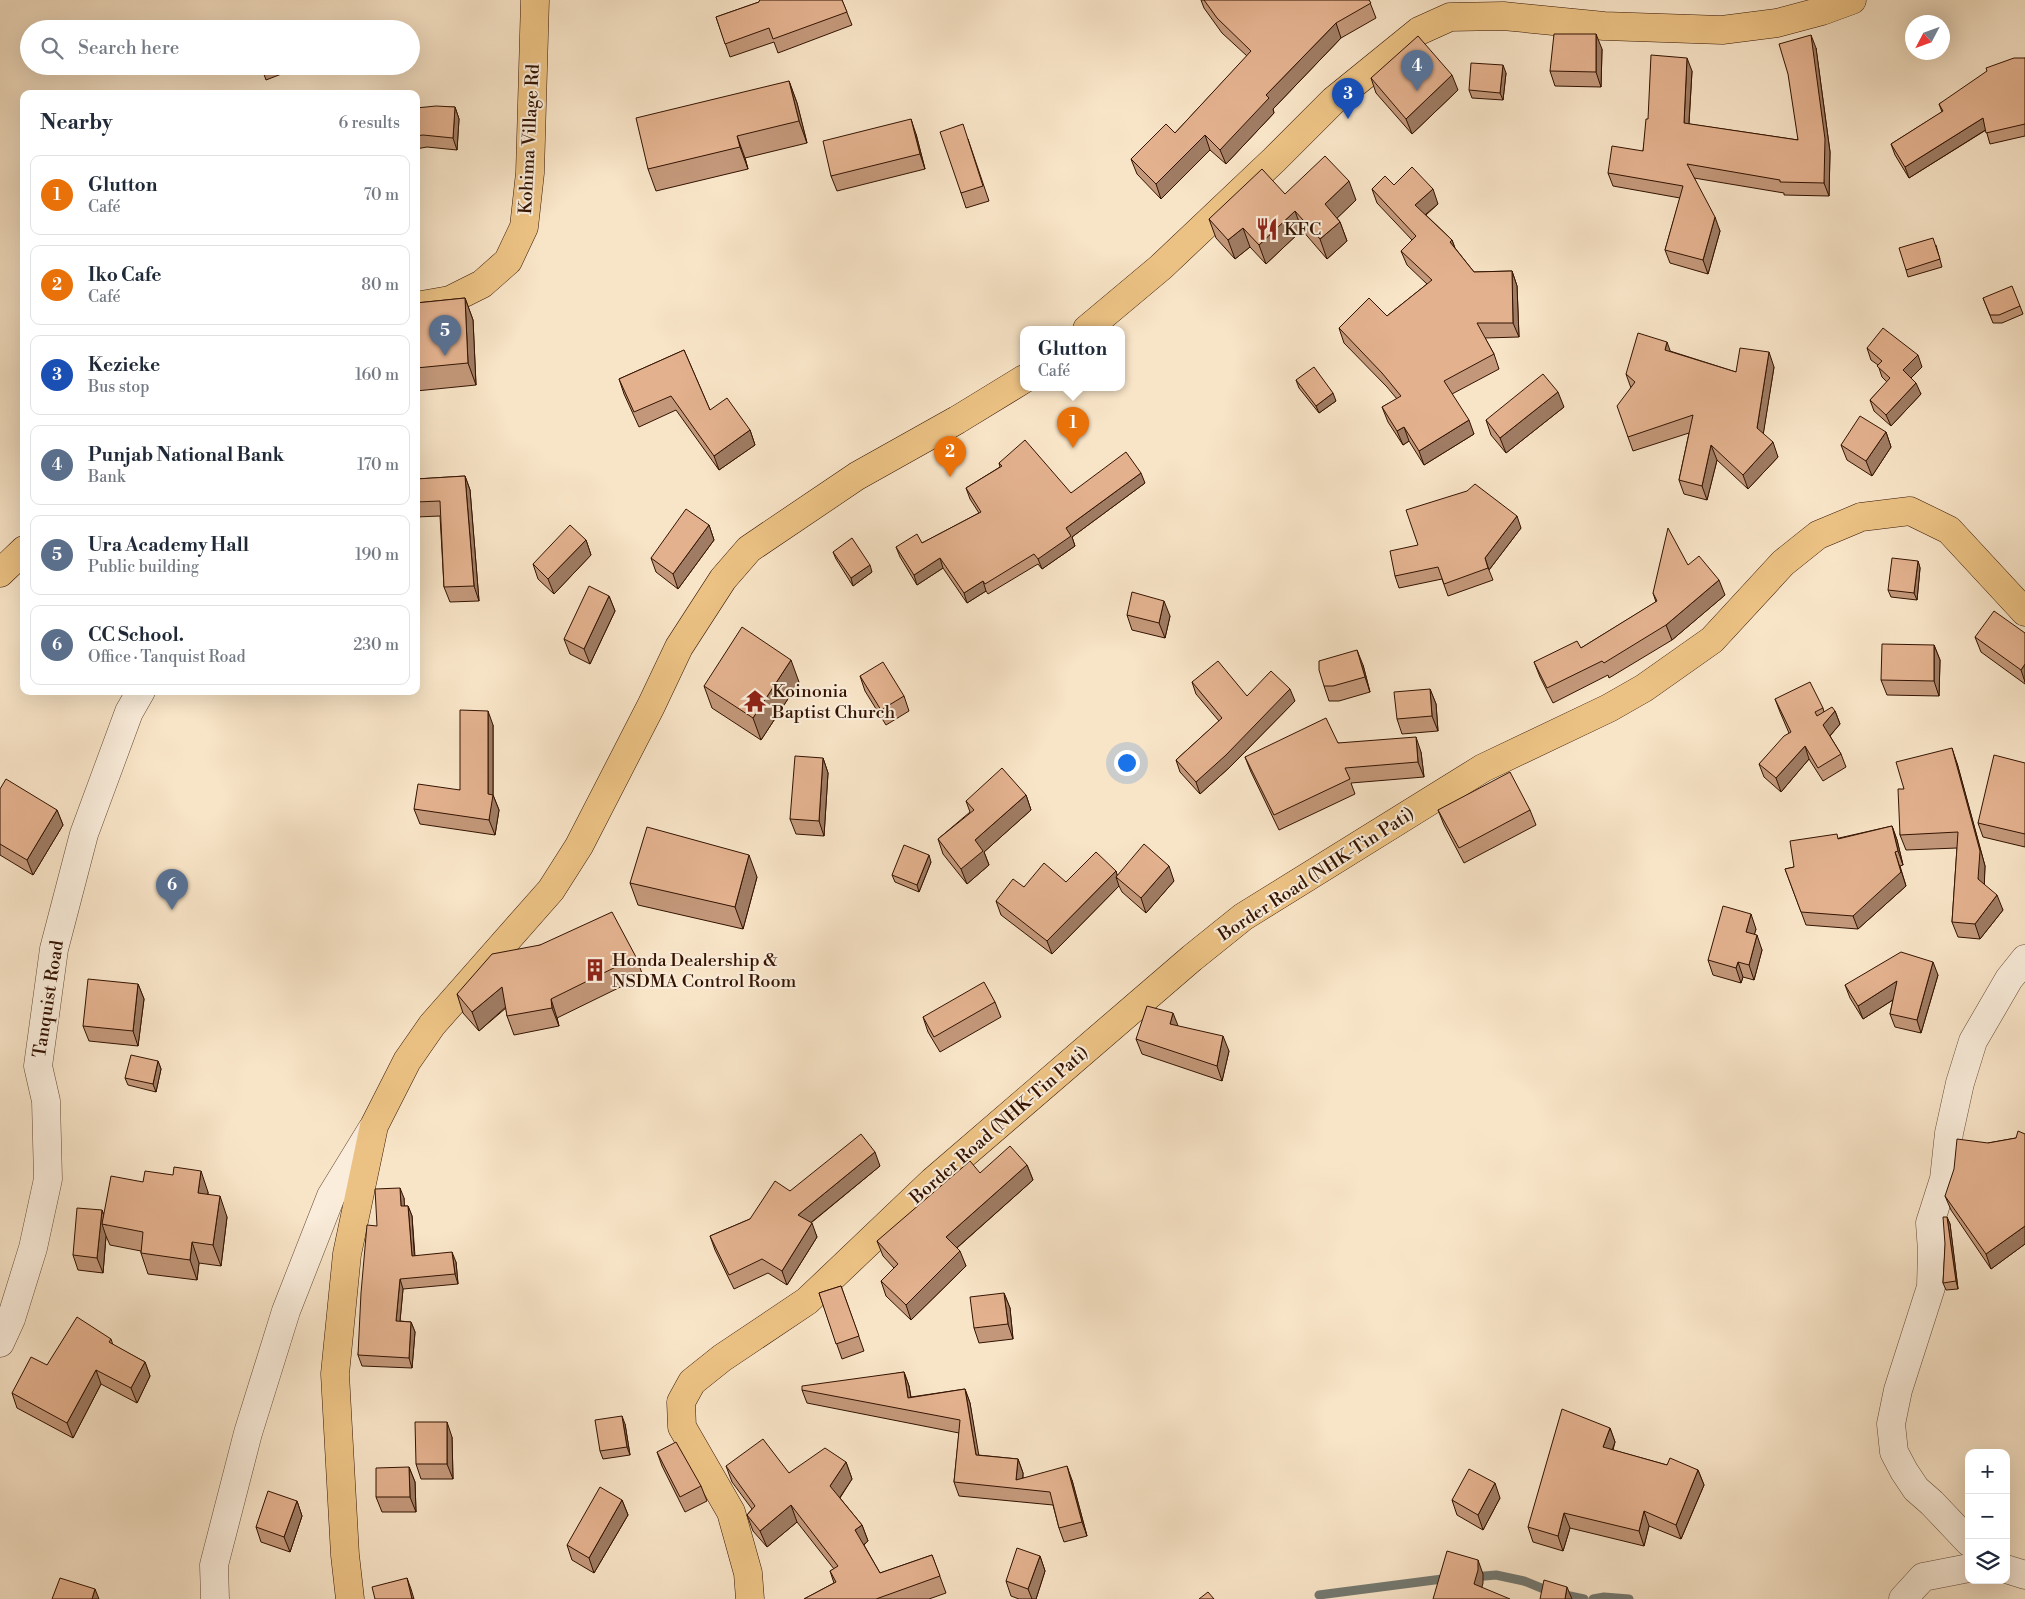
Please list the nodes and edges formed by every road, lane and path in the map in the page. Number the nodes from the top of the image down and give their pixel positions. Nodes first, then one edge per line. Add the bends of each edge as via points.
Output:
1 (535, 0) edge
2 (1852, 0) edge
3 (420, 305) edge
4 (1091, 326) edge
5 (1020, 381) edge
6 (20, 554) edge
7 (0, 573) edge
8 (2025, 612) edge
9 (139, 695) edge
10 (2025, 959) edge
11 (374, 1126) junction
12 (0, 1343) edge
13 (1966, 1539) edge
14 (1965, 1569) edge
15 (2010, 1570) edge
16 (2025, 1575) edge
17 (215, 1599) edge
18 (350, 1599) edge
19 (750, 1599) edge
20 (1903, 1599) edge

1 - 3 main road, Kohima Village Rd via 530,173 524,228 508,261 482,284 450,300
2 - 4 main road via 1777,23 1722,30 1604,26 1503,16 1450,17 1419,31 1334,100 1161,267
5 - 11 main road via 857,476 749,549 723,579 679,647 579,846 551,890 432,1025 407,1061
6 - 7 main road
8 - 19 main road, Border Road (NHK-Tin Pati) via 1949,530 1910,511 1861,517 1811,540 1783,563 1712,640 1644,688 1483,768 1243,917 947,1168 807,1301 692,1382 681,1402 682,1427 731,1512 748,1573
9 - 12 street, Tanquist Road via 129,712 84,834 54,949 38,1066 46,1101 48,1179 34,1248
10 - 13 street via 2009,979 1973,1041 1960,1083 1944,1179 1930,1223 1931,1286 1898,1390 1891,1424 1894,1452 1904,1471 1916,1489
11 - 17 street via 331,1196 286,1311 248,1433 214,1565
11 - 18 main road via 347,1254 335,1374
14 - 20 street via 1923,1577
15 - 16 street

